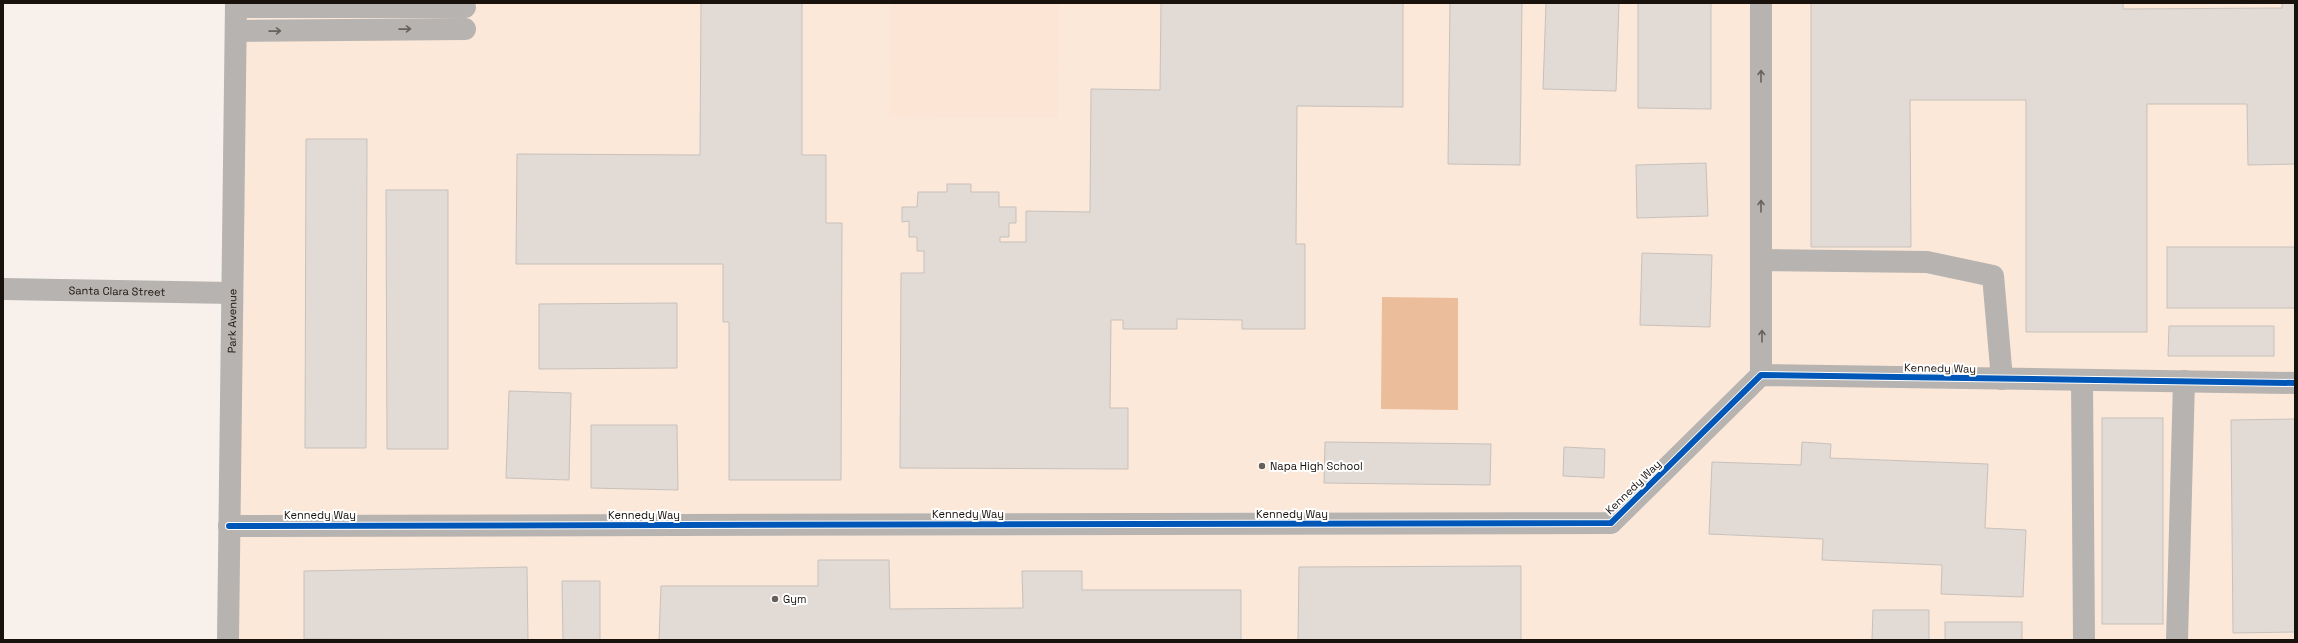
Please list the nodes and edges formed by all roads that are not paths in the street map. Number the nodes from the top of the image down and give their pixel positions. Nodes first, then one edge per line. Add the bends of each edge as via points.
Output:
1 (1761, 3) edge
2 (236, 5) edge
3 (465, 8) dead end
4 (465, 29) dead end
5 (236, 31) junction
6 (1761, 260) junction
7 (3, 289) edge
8 (232, 293) junction
9 (1761, 375) junction
10 (2002, 378) junction
11 (2082, 380) junction
12 (2184, 382) junction
13 (2295, 383) edge
14 (229, 526) junction
15 (228, 640) edge
16 (2084, 640) edge
17 (2177, 640) edge

6 -> 1 street
2 - 3 street
2 - 5 street, Park Avenue
5 -> 4 street
5 - 8 street, Park Avenue
9 -> 6 street
6 - 10 street via 1927,262 1993,276
7 - 8 street, Santa Clara Street
8 - 14 street, Park Avenue
9 - 10 street, Kennedy Way
9 - 14 street, Kennedy Way via 1611,523
10 - 11 street, Kennedy Way
11 - 12 street, Kennedy Way
11 - 16 street
12 - 13 street, Kennedy Way
12 - 17 street
14 - 15 street, Park Avenue

